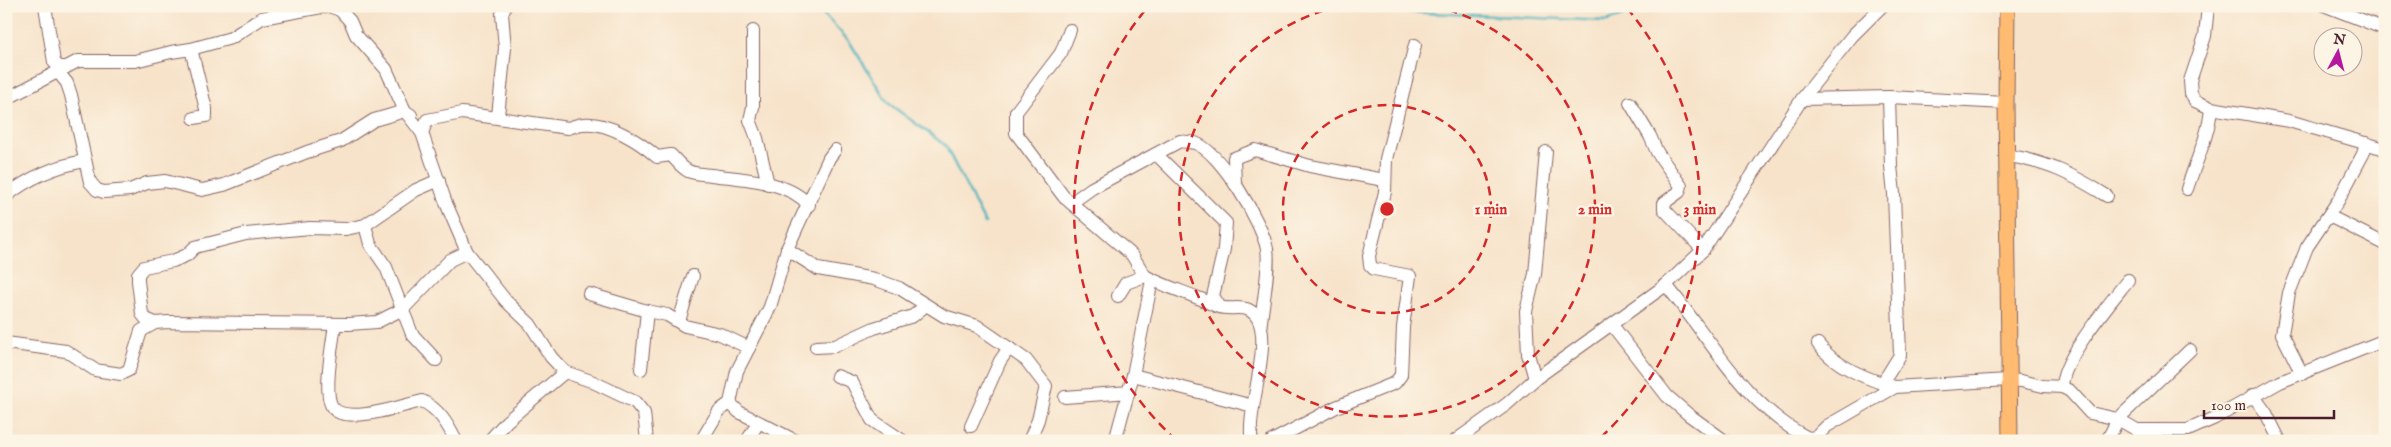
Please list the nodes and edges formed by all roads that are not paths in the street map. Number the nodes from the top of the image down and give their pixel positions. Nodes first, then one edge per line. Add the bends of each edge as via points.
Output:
1 (45, 6) edge
2 (328, 6) edge
3 (505, 6) edge
4 (1882, 6) edge
5 (2007, 6) edge
6 (2208, 6) edge
7 (2326, 6) edge
8 (2385, 29) edge
9 (1070, 30) dead end
10 (753, 31) dead end
11 (1415, 45) dead end
12 (191, 49) junction
13 (62, 70) junction
14 (1890, 97) junction
15 (1802, 99) junction
16 (6, 100) edge
17 (1630, 102) dead end
18 (2006, 103) junction
19 (2211, 108) junction
20 (405, 111) junction
21 (498, 116) junction
22 (194, 118) dead end
23 (427, 120) junction
24 (422, 133) junction
25 (2366, 143) junction
26 (2385, 149) edge
27 (835, 150) dead end
28 (1546, 152) dead end
29 (1156, 154) junction
30 (2006, 155) junction
31 (85, 161) junction
32 (439, 180) junction
33 (1384, 180) junction
34 (768, 184) junction
35 (1235, 184) junction
36 (2187, 189) dead end
37 (6, 196) edge
38 (2107, 196) dead end
39 (1071, 203) junction
40 (808, 205) junction
41 (2329, 216) junction
42 (365, 225) junction
43 (2385, 244) edge
44 (786, 249) junction
45 (1703, 250) junction
46 (467, 252) junction
47 (693, 276) dead end
48 (1149, 278) junction
49 (2128, 280) dead end
50 (1666, 284) junction
51 (589, 294) dead end
52 (1118, 296) dead end
53 (926, 305) junction
54 (1220, 307) junction
55 (403, 309) junction
56 (647, 312) junction
57 (679, 321) junction
58 (1261, 322) junction
59 (155, 323) junction
60 (334, 324) junction
61 (1612, 325) junction
62 (2385, 340) edge
63 (6, 343) edge
64 (1818, 344) dead end
65 (816, 347) dead end
66 (748, 348) junction
67 (1009, 348) junction
68 (2190, 350) dead end
69 (436, 360) dead end
70 (641, 369) dead end
71 (565, 372) junction
72 (2302, 374) junction
73 (1133, 375) junction
74 (837, 376) dead end
75 (1535, 379) junction
76 (2008, 380) junction
77 (1889, 386) junction
78 (2062, 387) junction
79 (1129, 392) junction
80 (2253, 395) junction
81 (1065, 397) dead end
82 (730, 403) junction
83 (1253, 406) junction
84 (2118, 418) junction
85 (758, 423) junction
86 (971, 426) dead end
87 (456, 441) edge
88 (490, 441) edge
89 (647, 441) edge
90 (701, 441) edge
91 (747, 441) edge
92 (796, 441) edge
93 (903, 441) edge
94 (1029, 441) edge
95 (1115, 441) edge
96 (1252, 441) edge
97 (1272, 441) edge
98 (1455, 441) edge
99 (1725, 441) edge
100 (2010, 441) edge
101 (2107, 441) edge
102 (2280, 441) edge

1 - 13 street via 54,62
2 - 12 street via 262,18 231,38
2 - 20 street via 340,10 356,35 386,69
3 - 21 street via 502,14 505,48
4 - 15 street via 1852,36
5 - 18 main road
6 - 19 street via 2204,36 2190,81 2195,101
7 - 8 street
9 - 39 street via 1061,53 1016,112 1016,133
10 - 34 street via 753,107 750,120
11 - 33 street via 1386,159
12 - 13 street via 135,61 78,61
12 - 22 street via 206,109 206,116
13 - 16 street
13 - 31 street via 80,127
14 - 15 street
14 - 18 street
14 - 77 street via 1890,166 1894,194 1900,355
15 - 45 street
17 - 45 street via 1657,152 1681,186 1679,192 1664,203 1664,209
18 - 30 main road
19 - 25 street via 2289,121
19 - 36 street
20 - 23 street
20 - 24 street
20 - 31 street via 374,120 341,141 224,185 202,190 166,181 147,183 130,190 104,192 90,182
21 - 23 street via 462,113
21 - 34 street via 568,128 584,124 602,126 641,143 657,157 671,154 680,165 695,173 760,179
23 - 24 street
24 - 32 street
25 - 26 street
25 - 41 street
27 - 40 street
28 - 75 street via 1536,265 1526,311 1528,354
29 - 35 street via 1180,141 1196,143 1216,160
29 - 39 street via 1092,188
29 - 54 street via 1226,223 1224,249 1213,296
30 - 38 street via 2040,161
30 - 76 main road
31 - 37 street via 46,171
32 - 42 street via 416,190
32 - 46 street
33 - 35 street via 1310,166 1255,150 1234,158
33 - 97 street via 1369,256 1370,266 1374,269 1410,276 1401,375 1386,389 1336,407
34 - 40 street via 795,192
35 - 58 street via 1257,218 1267,250
39 - 48 street via 1132,255
40 - 44 street
41 - 43 street
41 - 72 street via 2297,270 2283,324 2282,334
42 - 55 street via 370,244 386,267
42 - 59 street via 338,230 310,228 246,234 195,247 173,261 144,268 138,274 142,314
44 - 53 street via 818,269 874,279 900,288
44 - 66 street via 770,307
45 - 50 street
46 - 55 street via 450,260
46 - 71 street via 506,301 530,324
47 - 57 street
48 - 52 street via 1126,283
48 - 54 street
48 - 73 street
49 - 78 street via 2084,340 2062,377
50 - 61 street
50 - 77 street via 1755,400 1808,438 1816,436
51 - 56 street
53 - 65 street via 913,316 874,328 835,346
53 - 67 street via 944,316 977,326
54 - 58 street via 1247,309
55 - 60 street via 377,322
55 - 69 street via 412,334
56 - 57 street via 667,315
56 - 70 street
57 - 66 street via 685,326 720,334
58 - 83 street via 1263,346
59 - 60 street
59 - 63 street via 141,331 129,370 121,374 95,370 66,351
60 - 87 street via 329,372 332,407 338,411 366,414 387,412 422,401 430,404 445,420
61 - 75 street
61 - 99 street via 1667,396
62 - 72 street
64 - 77 street via 1825,353
66 - 82 street via 733,382
67 - 86 street
67 - 94 street via 1026,360 1046,386
68 - 84 street
71 - 88 street via 507,421
71 - 89 street via 634,402 644,413
72 - 80 street
73 - 79 street
73 - 83 street
74 - 93 street via 852,382 872,420
75 - 98 street via 1507,404
76 - 77 street
76 - 78 street
76 - 100 main road
78 - 84 street via 2070,391 2090,413
79 - 81 street
79 - 95 street
80 - 84 street via 2188,430 2137,430
80 - 102 street via 2266,412
82 - 85 street
82 - 90 street via 719,411
83 - 96 street
84 - 101 street
85 - 91 street
85 - 92 street

